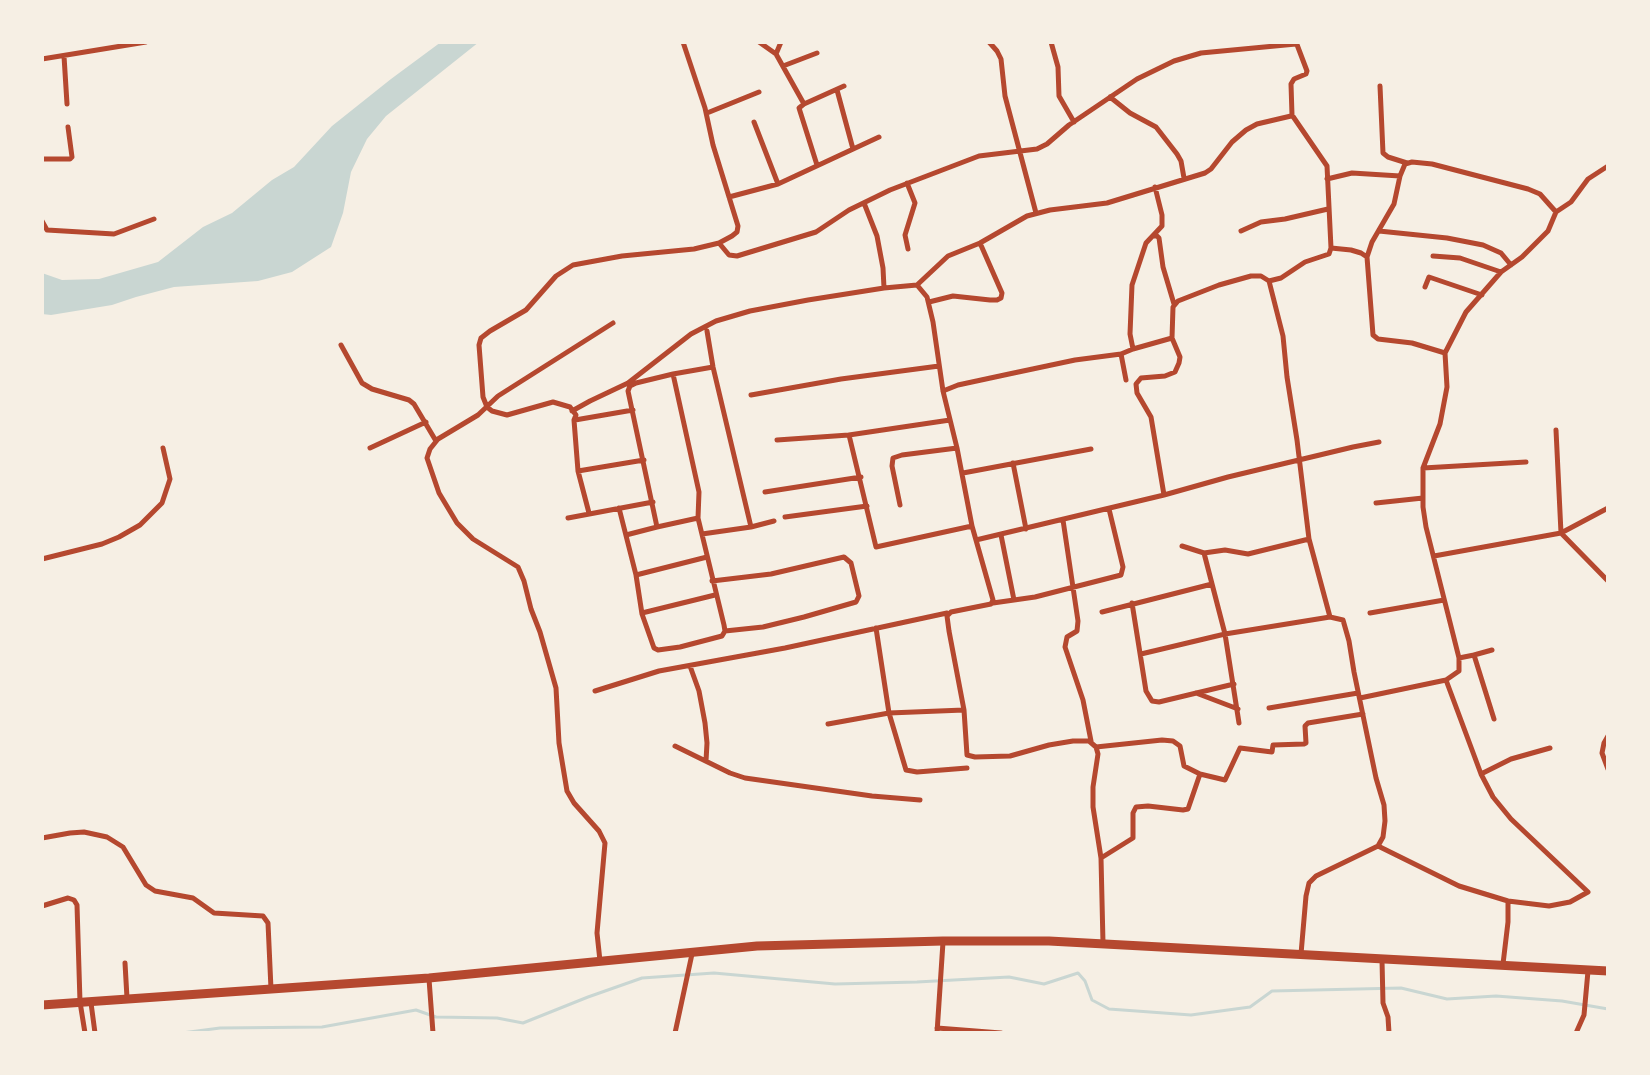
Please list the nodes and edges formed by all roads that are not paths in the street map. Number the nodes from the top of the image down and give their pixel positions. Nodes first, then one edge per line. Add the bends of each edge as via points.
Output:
1 (146, 42) edge
2 (683, 42) edge
3 (759, 42) edge
4 (781, 42) edge
5 (989, 42) edge
6 (1051, 42) edge
7 (1296, 43) edge
8 (817, 53) dead end
9 (776, 54) junction
10 (64, 56) junction
11 (42, 59) edge
12 (783, 66) junction
13 (844, 86) dead end
14 (1380, 86) dead end
15 (837, 90) junction
16 (759, 92) dead end
17 (1110, 97) junction
18 (67, 104) dead end
19 (804, 104) junction
20 (707, 113) junction
21 (1292, 115) junction
22 (754, 122) dead end
23 (1074, 122) junction
24 (68, 127) dead end
25 (879, 137) dead end
26 (853, 149) junction
27 (1018, 150) junction
28 (42, 159) edge
29 (1408, 163) junction
30 (817, 165) junction
31 (1608, 166) edge
32 (1400, 176) junction
33 (1184, 178) junction
34 (1327, 179) junction
35 (907, 183) junction
36 (778, 184) junction
37 (1155, 187) junction
38 (729, 197) junction
39 (864, 203) junction
40 (1328, 209) junction
41 (1556, 212) junction
42 (1036, 213) junction
43 (154, 219) dead end
44 (42, 221) edge
45 (1241, 231) dead end
46 (1379, 231) junction
47 (1152, 236) junction
48 (719, 243) junction
49 (980, 243) junction
50 (1331, 248) junction
51 (908, 249) dead end
52 (1433, 256) dead end
53 (1367, 257) junction
54 (1511, 265) junction
55 (1501, 272) junction
56 (1269, 281) junction
57 (917, 285) junction
58 (1425, 287) dead end
59 (884, 288) junction
60 (1482, 295) junction
61 (929, 302) junction
62 (1174, 304) junction
63 (613, 323) dead end
64 (707, 331) dead end
65 (1172, 338) junction
66 (341, 345) dead end
67 (1133, 349) junction
68 (1445, 353) junction
69 (1121, 354) junction
70 (939, 366) junction
71 (713, 367) junction
72 (673, 374) junction
73 (1126, 380) dead end
74 (943, 391) junction
75 (751, 395) dead end
76 (487, 407) junction
77 (633, 410) junction
78 (572, 411) junction
79 (574, 420) junction
80 (950, 420) junction
81 (426, 422) junction
82 (1556, 430) dead end
83 (849, 435) junction
84 (777, 440) dead end
85 (436, 441) junction
86 (1379, 442) dead end
87 (163, 448) dead end
88 (370, 448) dead end
89 (957, 448) junction
90 (1091, 449) dead end
91 (644, 460) junction
92 (1299, 461) junction
93 (1526, 462) dead end
94 (1013, 463) junction
95 (1423, 468) junction
96 (578, 471) junction
97 (963, 473) junction
98 (861, 477) junction
99 (765, 492) dead end
100 (1164, 495) junction
101 (1423, 498) junction
102 (653, 502) junction
103 (1376, 503) dead end
104 (900, 505) dead end
105 (867, 506) junction
106 (619, 508) junction
107 (1608, 508) edge
108 (1109, 509) junction
109 (589, 513) junction
110 (785, 517) dead end
111 (568, 518) dead end
112 (698, 518) junction
113 (1063, 520) junction
114 (774, 521) dead end
115 (972, 526) junction
116 (657, 527) junction
117 (751, 527) junction
118 (1026, 529) junction
119 (1561, 533) junction
120 (702, 534) junction
121 (626, 535) junction
122 (1001, 535) junction
123 (1309, 539) junction
124 (976, 540) junction
125 (1182, 546) dead end
126 (1204, 553) junction
127 (1434, 556) junction
128 (707, 557) junction
129 (42, 559) edge
130 (636, 575) junction
131 (712, 581) junction
132 (1608, 581) edge
133 (1212, 584) junction
134 (1074, 586) junction
135 (715, 595) junction
136 (1014, 600) junction
137 (1444, 600) junction
138 (993, 603) junction
139 (1132, 603) junction
140 (1102, 612) dead end
141 (948, 613) junction
142 (1370, 613) dead end
143 (642, 614) junction
144 (1330, 617) junction
145 (876, 628) junction
146 (725, 631) junction
147 (1225, 634) junction
148 (1492, 650) dead end
149 (1141, 654) junction
150 (1474, 655) junction
151 (1459, 658) junction
152 (690, 666) junction
153 (1446, 680) junction
154 (1234, 684) junction
155 (595, 691) dead end
156 (1195, 693) junction
157 (1359, 696) junction
158 (1269, 708) dead end
159 (1238, 709) junction
160 (964, 710) junction
161 (889, 713) junction
162 (1363, 714) junction
163 (1494, 719) dead end
164 (1239, 723) dead end
165 (828, 724) dead end
166 (1608, 736) edge
167 (1091, 742) junction
168 (675, 746) dead end
169 (1096, 747) junction
170 (1550, 748) dead end
171 (706, 761) junction
172 (967, 768) dead end
173 (1608, 769) edge
174 (1200, 774) junction
175 (1481, 774) junction
176 (920, 800) dead end
177 (42, 838) edge
178 (1378, 846) junction
179 (1101, 858) junction
180 (1508, 901) junction
181 (42, 906) edge
182 (943, 941) junction
183 (1103, 944) junction
184 (692, 954) junction
185 (1301, 955) junction
186 (1382, 959) junction
187 (601, 962) junction
188 (125, 963) dead end
189 (1502, 965) junction
190 (1588, 970) junction
191 (1608, 971) edge
192 (429, 978) junction
193 (271, 989) junction
194 (127, 999) junction
195 (85, 1002) junction
196 (42, 1005) edge
197 (937, 1030) edge
198 (85, 1033) edge
199 (95, 1033) edge
200 (433, 1033) edge
201 (675, 1033) edge
202 (1001, 1033) edge
203 (1389, 1033) edge
204 (1576, 1033) edge

1 - 10 street
2 - 20 street
3 - 9 street
4 - 9 street
5 - 27 street via 1001,59
6 - 23 street via 1059,96
7 - 17 street via 1192,55 1155,69
7 - 21 street via 1307,71 1291,84
8 - 12 street
9 - 12 street
10 - 11 street
10 - 18 street
12 - 19 street
13 - 15 street
14 - 29 street via 1383,153
15 - 19 street
15 - 26 street
16 - 20 street
17 - 23 street
17 - 33 street via 1164,136 1181,161
19 - 30 street via 800,114
20 - 38 street
21 - 33 street via 1252,126 1211,169
21 - 34 street via 1324,160
22 - 36 street
23 - 27 street via 1043,147
24 - 28 street via 72,157
25 - 26 street
26 - 30 street
27 - 35 street via 979,156
27 - 42 street
29 - 32 street
29 - 41 street via 1432,164 1528,189
30 - 36 street
31 - 41 street
32 - 34 street via 1352,173
32 - 46 street via 1394,204
33 - 37 street
34 - 40 street
35 - 39 street
35 - 51 street via 915,203 905,235
36 - 38 street
37 - 42 street via 1107,203
37 - 47 street via 1162,221
38 - 48 street via 737,229
39 - 48 street via 816,232 737,256
39 - 59 street via 877,236
40 - 45 street
40 - 50 street
41 - 54 street via 1548,231
42 - 49 street
43 - 44 street via 114,234 47,230
46 - 53 street
46 - 54 street via 1483,245
47 - 62 street via 1159,238
47 - 67 street via 1130,292
48 - 76 street via 589,260 564,269 526,310 480,340
49 - 57 street via 948,256
49 - 61 street via 1001,298 953,296
50 - 53 street
50 - 56 street via 1327,256
52 - 55 street via 1460,258
53 - 68 street via 1375,338
54 - 55 street
55 - 60 street
56 - 62 street via 1251,276
56 - 92 street via 1283,336
57 - 59 street
57 - 61 street
58 - 60 street via 1429,277
59 - 78 street via 716,321 628,383
60 - 68 street via 1464,315
61 - 70 street
62 - 65 street
63 - 76 street
64 - 71 street
65 - 67 street
65 - 100 street via 1180,357 1175,372 1141,378 1136,384 1151,417
66 - 81 street via 362,383 409,400
67 - 69 street
68 - 95 street via 1443,416
69 - 73 street
69 - 74 street
70 - 74 street
70 - 75 street
71 - 72 street
71 - 117 street
72 - 77 street via 630,386
72 - 112 street via 699,492
74 - 80 street
76 - 78 street via 507,415 553,402
76 - 85 street
77 - 79 street
77 - 91 street
78 - 79 street
79 - 96 street
80 - 83 street
80 - 89 street
81 - 85 street
81 - 88 street
82 - 119 street
83 - 84 street
83 - 98 street
85 - 187 street via 429,467 455,520 473,539 518,567 524,581 556,688 567,791 605,843 597,933
86 - 92 street
87 - 129 street via 170,479 162,503 140,525 102,544
89 - 97 street
89 - 104 street via 893,458
90 - 94 street
91 - 96 street
91 - 102 street
92 - 100 street
92 - 123 street
93 - 95 street
94 - 97 street
94 - 118 street
95 - 101 street
96 - 109 street
97 - 115 street
98 - 99 street
98 - 105 street
100 - 108 street
101 - 103 street
101 - 127 street
102 - 106 street
102 - 116 street
105 - 110 street
105 - 115 street via 876,547
106 - 109 street
106 - 121 street
107 - 119 street
108 - 113 street
108 - 134 street via 1122,573
109 - 111 street
112 - 116 street
112 - 120 street
113 - 118 street
113 - 134 street
114 - 117 street
115 - 124 street
116 - 121 street
117 - 120 street
118 - 122 street
119 - 127 street
119 - 132 street
120 - 128 street
121 - 130 street
122 - 124 street
122 - 136 street
123 - 126 street via 1248,554
123 - 144 street
124 - 138 street
125 - 126 street
126 - 133 street
127 - 137 street
128 - 130 street
128 - 131 street
130 - 143 street
131 - 135 street
131 - 146 street via 844,557 851,563 856,602 763,627
133 - 139 street
133 - 147 street
134 - 136 street
134 - 167 street via 1078,626 1065,647
135 - 143 street
135 - 146 street
136 - 138 street
137 - 142 street
137 - 151 street
138 - 141 street
139 - 140 street
139 - 149 street
141 - 145 street
141 - 160 street
143 - 146 street via 656,650 716,639
144 - 147 street
144 - 157 street via 1343,620
145 - 152 street
145 - 161 street
147 - 149 street
147 - 154 street
148 - 150 street
149 - 156 street via 1152,701
150 - 151 street
150 - 163 street
151 - 153 street via 1459,671
152 - 155 street
152 - 171 street via 705,723
153 - 157 street
153 - 175 street
154 - 156 street
154 - 159 street
156 - 159 street
157 - 158 street
157 - 162 street
159 - 164 street
160 - 161 street
160 - 167 street via 968,756 1010,756 1063,742
161 - 165 street
161 - 172 street via 907,771
162 - 174 street via 1308,723 1304,744 1273,745 1272,752 1240,748 1225,780
162 - 178 street via 1385,812
166 - 173 street via 1602,753
167 - 169 street
168 - 171 street
169 - 174 street via 1173,741 1180,746 1184,766
169 - 179 street via 1093,807
170 - 175 street
171 - 176 street via 757,780
174 - 179 street via 1188,809 1136,807 1133,838
175 - 180 street via 1511,819 1588,892 1549,906
177 - 193 street via 84,832 107,837 123,847 155,891 193,898 214,913 263,916 268,923
178 - 180 street via 1459,886
178 - 185 street via 1309,883
179 - 183 street
180 - 189 street
181 - 195 street via 68,898 77,905
182 - 183 highway
182 - 184 highway via 757,946
182 - 197 street
183 - 185 highway
184 - 187 highway
184 - 201 street
185 - 186 highway
186 - 189 highway
186 - 203 street
187 - 192 highway
188 - 194 street
189 - 190 highway
190 - 191 highway
190 - 204 street via 1585,1010
192 - 193 highway
192 - 200 street
193 - 194 highway
194 - 195 highway
195 - 196 highway
195 - 198 street
195 - 199 street
197 - 202 street

